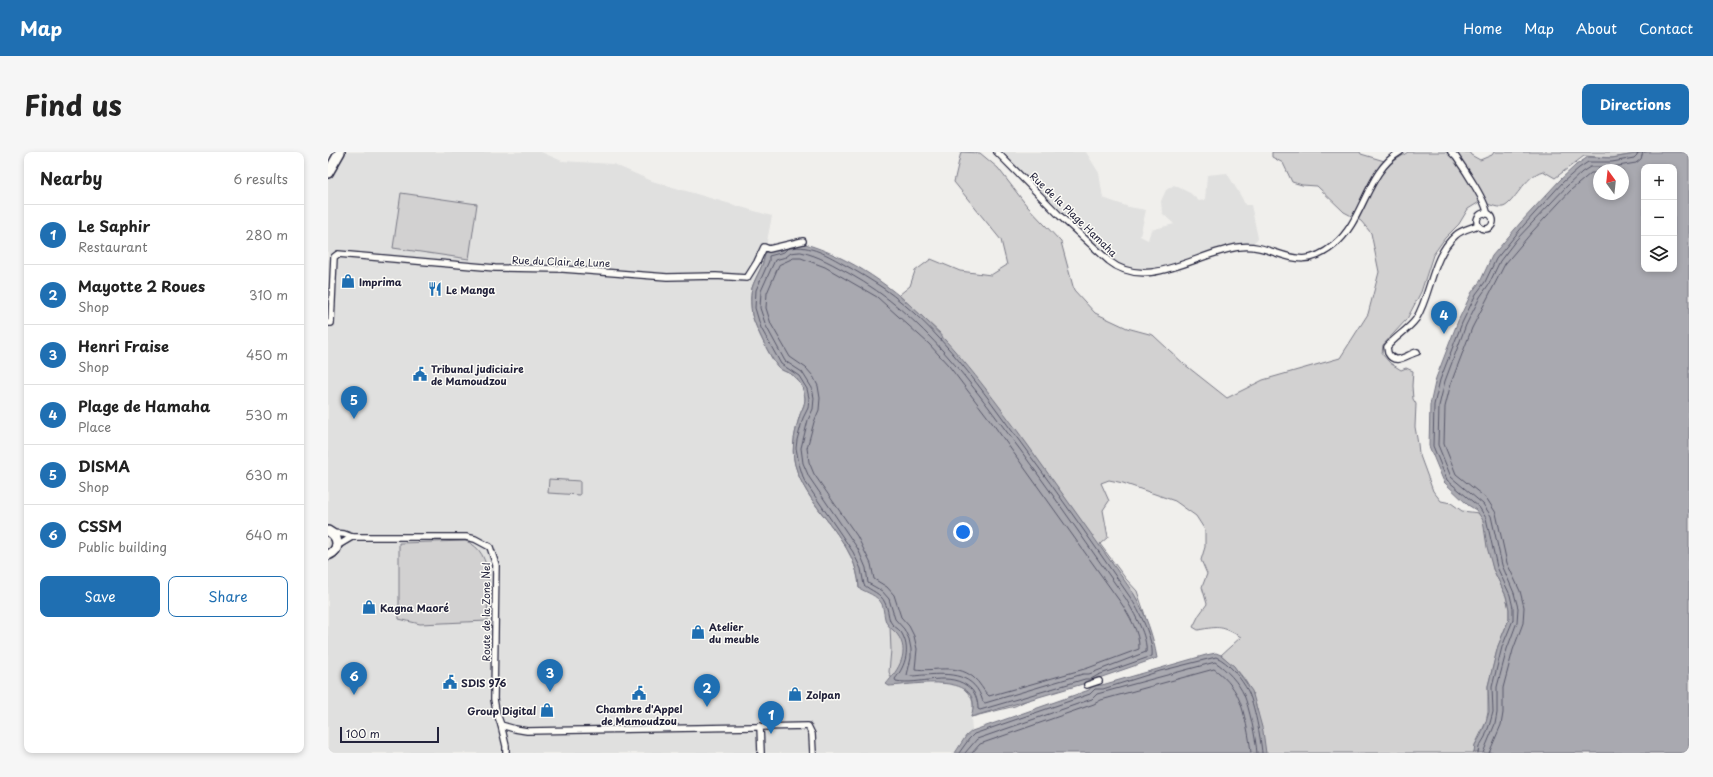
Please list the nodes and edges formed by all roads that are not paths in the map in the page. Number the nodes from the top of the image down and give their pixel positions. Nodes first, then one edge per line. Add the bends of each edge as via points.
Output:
1 (340, 152) edge
2 (998, 152) edge
3 (1400, 152) edge
4 (1451, 152) edge
5 (328, 173) edge
6 (1487, 214) junction
7 (1478, 225) junction
8 (803, 241) dead end
9 (330, 292) edge
10 (328, 323) edge
11 (1417, 352) dead end
12 (329, 531) edge
13 (352, 537) junction
14 (337, 546) junction
15 (329, 556) edge
16 (1099, 681) dead end
17 (1087, 685) dead end
18 (502, 725) junction
19 (760, 726) junction
20 (506, 753) edge
21 (761, 753) edge
22 (813, 753) edge

1 - 5 main road
2 - 3 street, Rue de la Plage Hamaha via 1060,216 1116,267 1140,273 1177,266 1224,249 1240,247 1251,246 1303,259 1318,256 1335,245 1346,231 1375,177 1392,157
4 - 6 street via 1468,175 1483,201
6 - 7 street via 1479,217
6 - 7 street via 1492,217 1492,226 1486,229
7 - 11 street via 1456,235 1446,247 1437,263 1428,292 1415,320 1387,347 1388,353 1398,360
8 - 9 street, Rue du Clair de Lune via 769,249 764,247 747,278 667,277 563,269 495,268 341,253 334,257
9 - 10 street, Rue du Clair de Lune via 331,323
12 - 13 street, Route de la Zone Nel
12 - 14 main road via 336,539
13 - 14 street
13 - 18 street, Route de la Zone Nel via 466,537 490,547 496,571 494,699
14 - 15 main road
16 - 17 street
18 - 19 street via 527,730
18 - 20 street
19 - 21 street
19 - 22 street via 808,726 812,734

